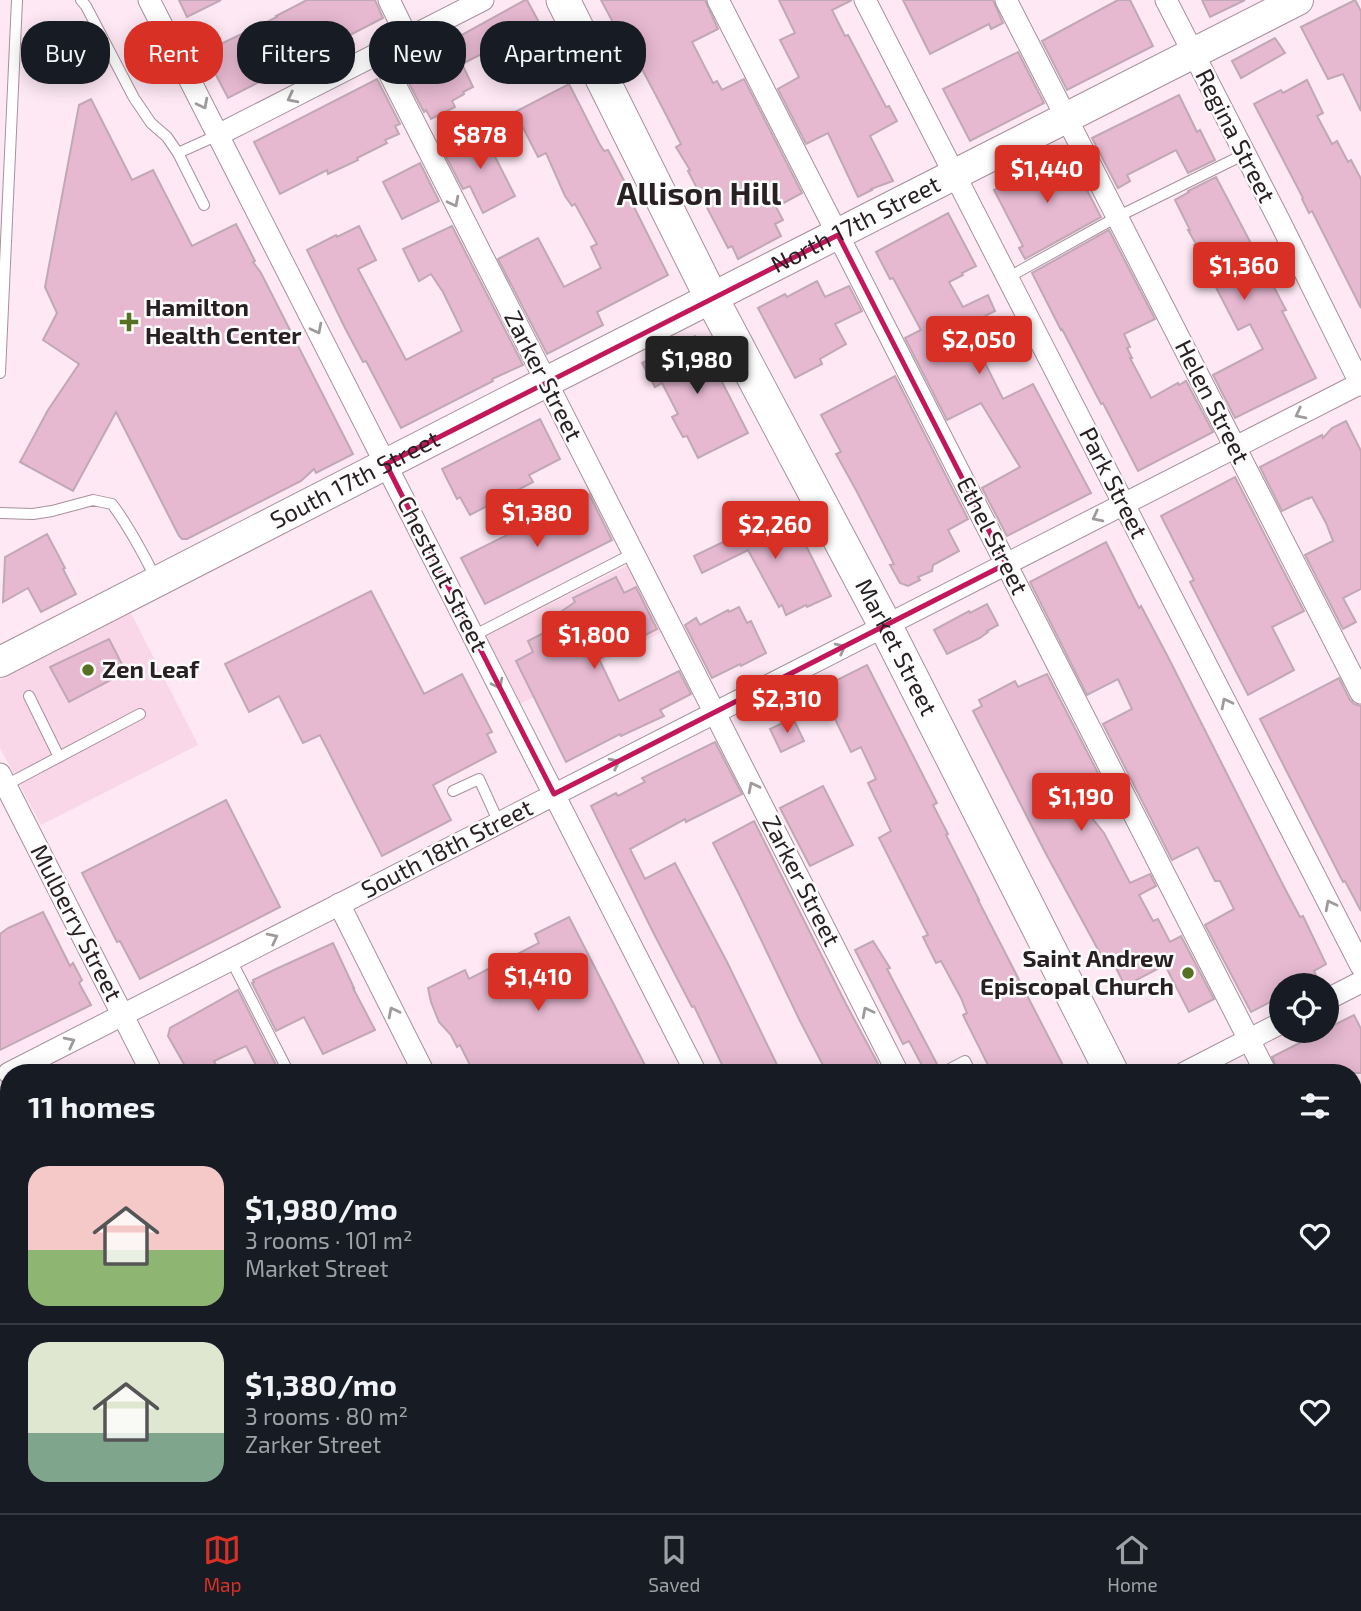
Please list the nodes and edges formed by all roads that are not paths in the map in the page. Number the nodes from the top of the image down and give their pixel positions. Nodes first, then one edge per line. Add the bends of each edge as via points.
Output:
1 (17, 0) edge
2 (81, 0) edge
3 (149, 0) edge
4 (389, 0) edge
5 (483, 0) edge
6 (563, 0) edge
7 (718, 0) edge
8 (864, 0) edge
9 (1006, 0) edge
10 (1166, 0) edge
11 (1298, 0) edge
12 (399, 21) edge
13 (443, 21) edge
14 (1192, 54) junction
15 (369, 58) edge
16 (395, 84) edge
17 (1067, 118) junction
18 (218, 135) junction
19 (178, 153) junction
20 (1245, 154) junction
21 (954, 175) junction
22 (204, 205) dead end
23 (1117, 217) junction
24 (838, 234) junction
25 (1007, 278) junction
26 (712, 299) junction
27 (1, 337) edge
28 (0, 373) edge
29 (546, 382) junction
30 (1361, 384) edge
31 (1235, 447) junction
32 (386, 464) junction
33 (1124, 504) junction
34 (0, 513) edge
35 (634, 554) junction
36 (1006, 564) junction
37 (157, 582) junction
38 (885, 625) junction
39 (473, 636) junction
40 (0, 662) edge
41 (1361, 692) edge
42 (29, 696) dead end
43 (715, 713) junction
44 (140, 714) dead end
45 (59, 757) junction
46 (3, 779) edge
47 (453, 791) dead end
48 (554, 794) junction
49 (499, 822) junction
50 (339, 904) junction
51 (231, 960) junction
52 (1361, 966) edge
53 (1361, 982) edge
54 (1339, 993) edge
55 (123, 1015) junction
56 (1269, 1029) edge
57 (1249, 1040) junction
58 (28, 1064) edge
59 (148, 1064) edge
60 (284, 1064) edge
61 (416, 1064) edge
62 (691, 1064) edge
63 (893, 1064) edge
64 (1107, 1064) edge
65 (1202, 1064) edge
66 (1261, 1064) edge

1 - 27 lane
2 - 19 lane via 134,99
3 -> 18 street, Chestnut Street
4 - 12 street
5 - 13 street
6 - 26 main road, Market Street
7 - 24 street, Ethel Street
8 - 21 street, Park Street
9 - 17 street, Helen Street
10 - 14 street, Regina Street
11 - 14 main road, North 17th Street
14 - 17 main road, North 17th Street
14 - 20 street, Regina Street
15 -> 18 street
16 -> 29 street, Zarker Street
17 - 21 main road, North 17th Street
17 - 23 street, Helen Street
18 - 19 lane
18 -> 32 street, Chestnut Street
19 - 22 lane
20 - 23 lane
20 - 30 street, Regina Street
21 - 24 main road, North 17th Street
21 - 25 street, Park Street
23 - 25 lane
23 - 31 street, Helen Street
24 - 26 main road, North 17th Street
24 - 36 street, Ethel Street
25 - 33 street, Park Street
26 - 29 main road, South 17th Street
26 - 38 main road, Market Street
27 - 28 lane
29 - 32 main road, South 17th Street
29 - 35 street, Zarker Street
30 -> 31 street, South 18th Street
31 - 33 street, South 18th Street
31 - 41 street, Helen Street
32 - 37 main road, South 17th Street
32 - 39 street, Chestnut Street
33 -> 36 street, South 18th Street
52 -> 33 street, Park Street
34 - 37 lane via 33,514 93,500 113,504
35 - 39 lane
35 - 43 street, Zarker Street
36 - 38 street, South 18th Street
36 - 57 street, Ethel Street
37 - 40 main road, South 17th Street
43 -> 38 street, South 18th Street
38 - 64 main road, Market Street
39 -> 48 street, Chestnut Street
42 - 45 lane
48 -> 43 street, South 18th Street
63 -> 43 street, Zarker Street
44 - 45 lane
45 - 46 lane
46 - 55 street, Mulberry Street
47 - 49 lane via 478,779
48 - 49 street, South 18th Street
48 - 62 street, Chestnut Street
49 - 50 street, South 18th Street
51 -> 50 street, South 18th Street
61 -> 50 street
51 - 55 street, South 18th Street
51 - 60 lane
53 - 54 street
58 -> 55 street, South 18th Street
55 - 59 street, Mulberry Street
56 - 57 street
57 - 65 street
57 - 66 street, Ethel Street

